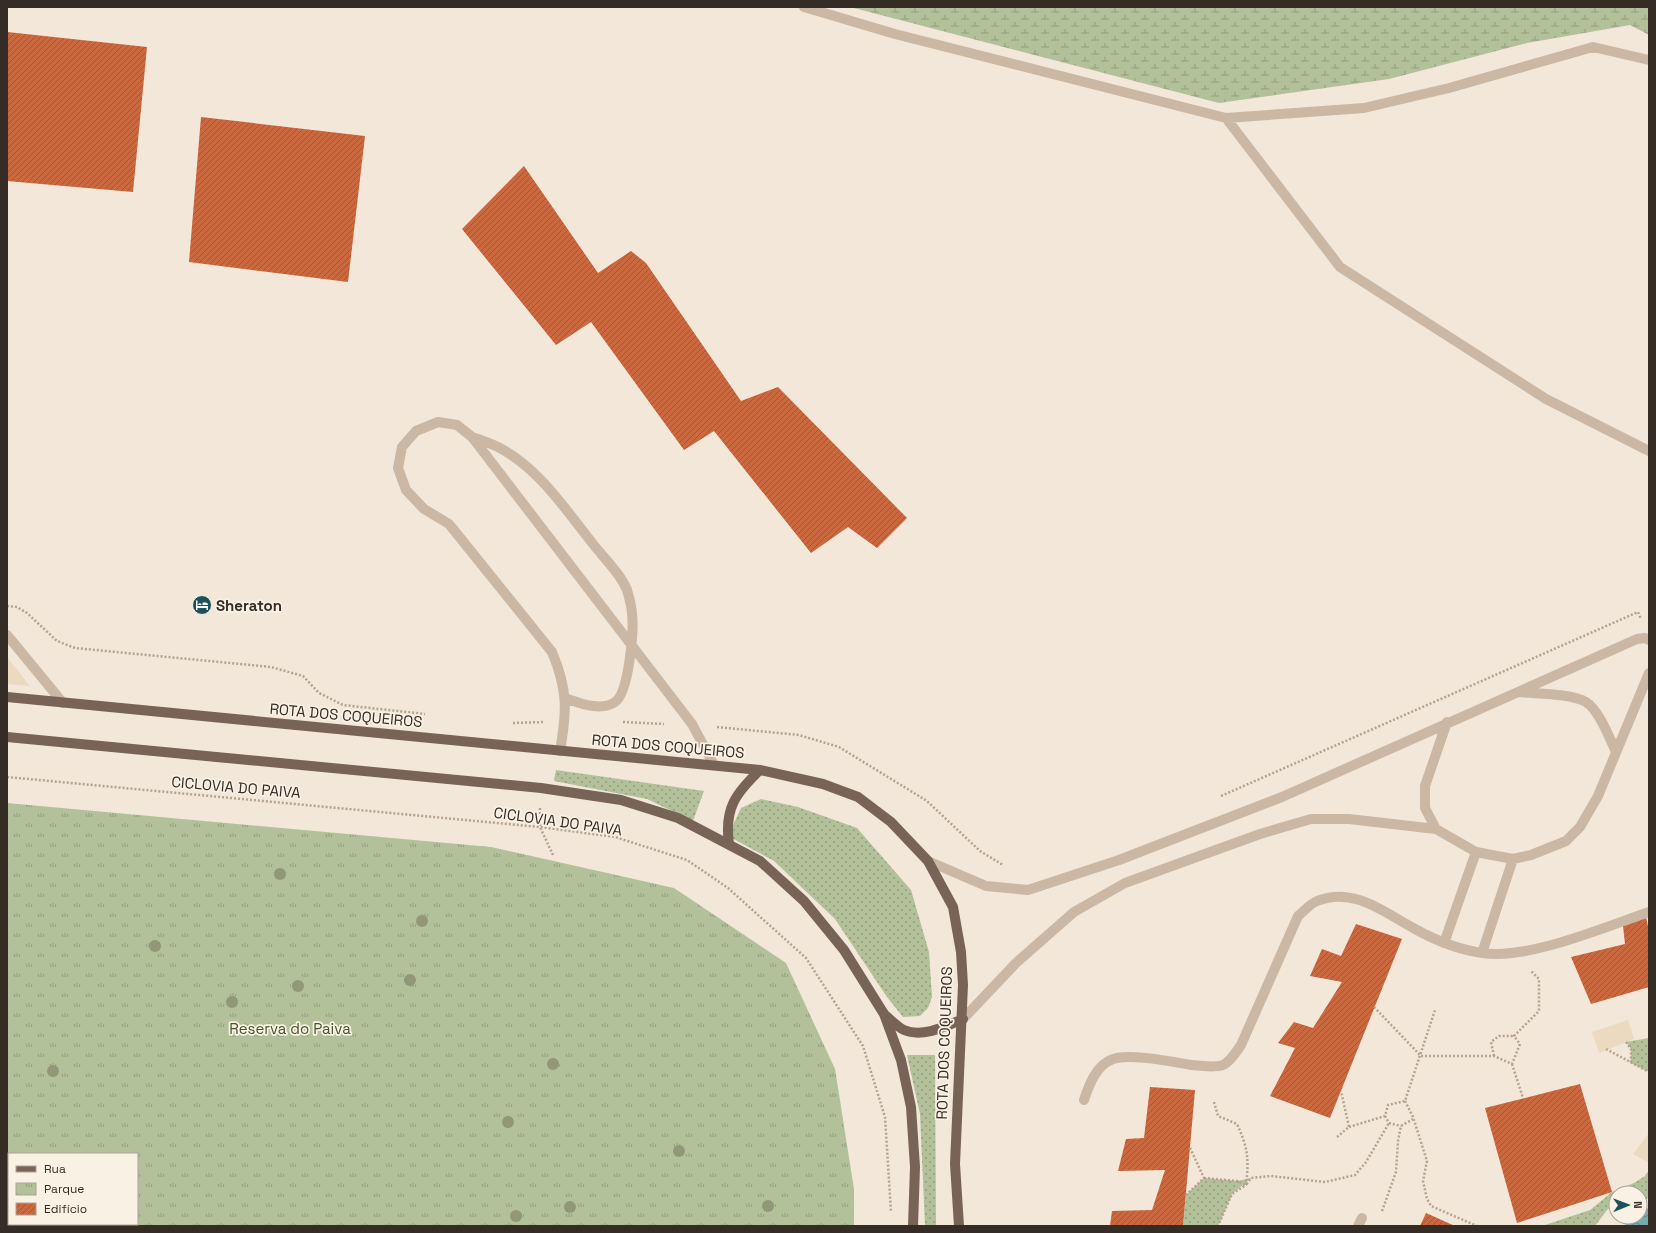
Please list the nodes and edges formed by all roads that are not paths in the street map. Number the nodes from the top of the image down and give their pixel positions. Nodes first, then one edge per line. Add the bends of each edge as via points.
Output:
1 (804, 7) edge
2 (1649, 60) edge
3 (1226, 118) junction
4 (472, 437) junction
5 (1649, 450) edge
6 (7, 635) edge
7 (1649, 640) edge
8 (631, 647) junction
9 (1649, 674) edge
10 (1517, 692) junction
11 (7, 697) edge
12 (565, 698) junction
13 (63, 703) junction
14 (1447, 722) junction
15 (7, 737) edge
16 (560, 751) junction
17 (1616, 752) junction
18 (714, 765) junction
19 (760, 770) junction
20 (1436, 829) junction
21 (729, 844) junction
22 (1476, 852) junction
23 (1513, 859) junction
24 (928, 861) junction
25 (1649, 912) edge
26 (1444, 943) junction
27 (1482, 954) junction
28 (884, 1014) junction
29 (963, 1019) junction
30 (1084, 1100) dead end
31 (913, 1226) edge
32 (959, 1226) edge

1 - 3 lane via 895,34
2 - 3 lane via 1592,47 1449,88 1364,108
3 - 5 lane via 1340,267 1546,399
4 - 8 lane
4 - 8 lane via 498,447 521,462 545,484 615,572 627,590 632,614
4 - 12 lane via 456,425 438,422 416,431 402,447 398,468 406,490 424,509 449,524 552,652
6 - 13 lane
7 - 10 lane via 1637,639
8 - 12 lane via 623,691 616,702 601,706
8 - 18 lane via 692,724
9 - 17 lane
10 - 14 lane
10 - 17 lane via 1560,695 1586,702 1602,722
11 - 13 main road, ROTA DOS COQUEIROS
12 - 16 lane via 565,721
13 - 16 main road, ROTA DOS COQUEIROS
14 - 20 lane via 1425,786 1425,808
14 - 24 lane via 1275,800 1118,860 1028,890 986,886
15 - 21 main road, ROTA DOS COQUEIROS via 563,791 628,802 678,818
16 - 18 main road, ROTA DOS COQUEIROS
17 - 23 lane via 1598,796 1580,827 1566,841 1531,856
18 - 19 main road, ROTA DOS COQUEIROS
19 - 21 main road via 739,791 731,805 728,821
19 - 24 main road, ROTA DOS COQUEIROS via 823,784 858,797 891,822
20 - 22 lane
20 - 29 lane via 1349,820 1311,819 1260,834 1125,883 1068,916 1016,963
21 - 28 main road, ROTA DOS COQUEIROS via 760,862 804,901 844,950
22 - 23 lane
22 - 26 lane
23 - 27 lane
24 - 29 main road, ROTA DOS COQUEIROS via 953,907 964,985
25 - 27 lane via 1518,953
26 - 27 lane
26 - 30 lane via 1414,929 1386,910 1362,900 1337,896 1316,901 1298,916 1241,1045 1232,1058 1222,1065 1207,1066 1129,1057 1113,1059 1099,1069 1090,1083
28 - 29 main road via 904,1030 922,1033
28 - 31 main road, ROTA DOS COQUEIROS via 901,1060 911,1107 915,1167
29 - 32 main road, ROTA DOS COQUEIROS via 955,1164

